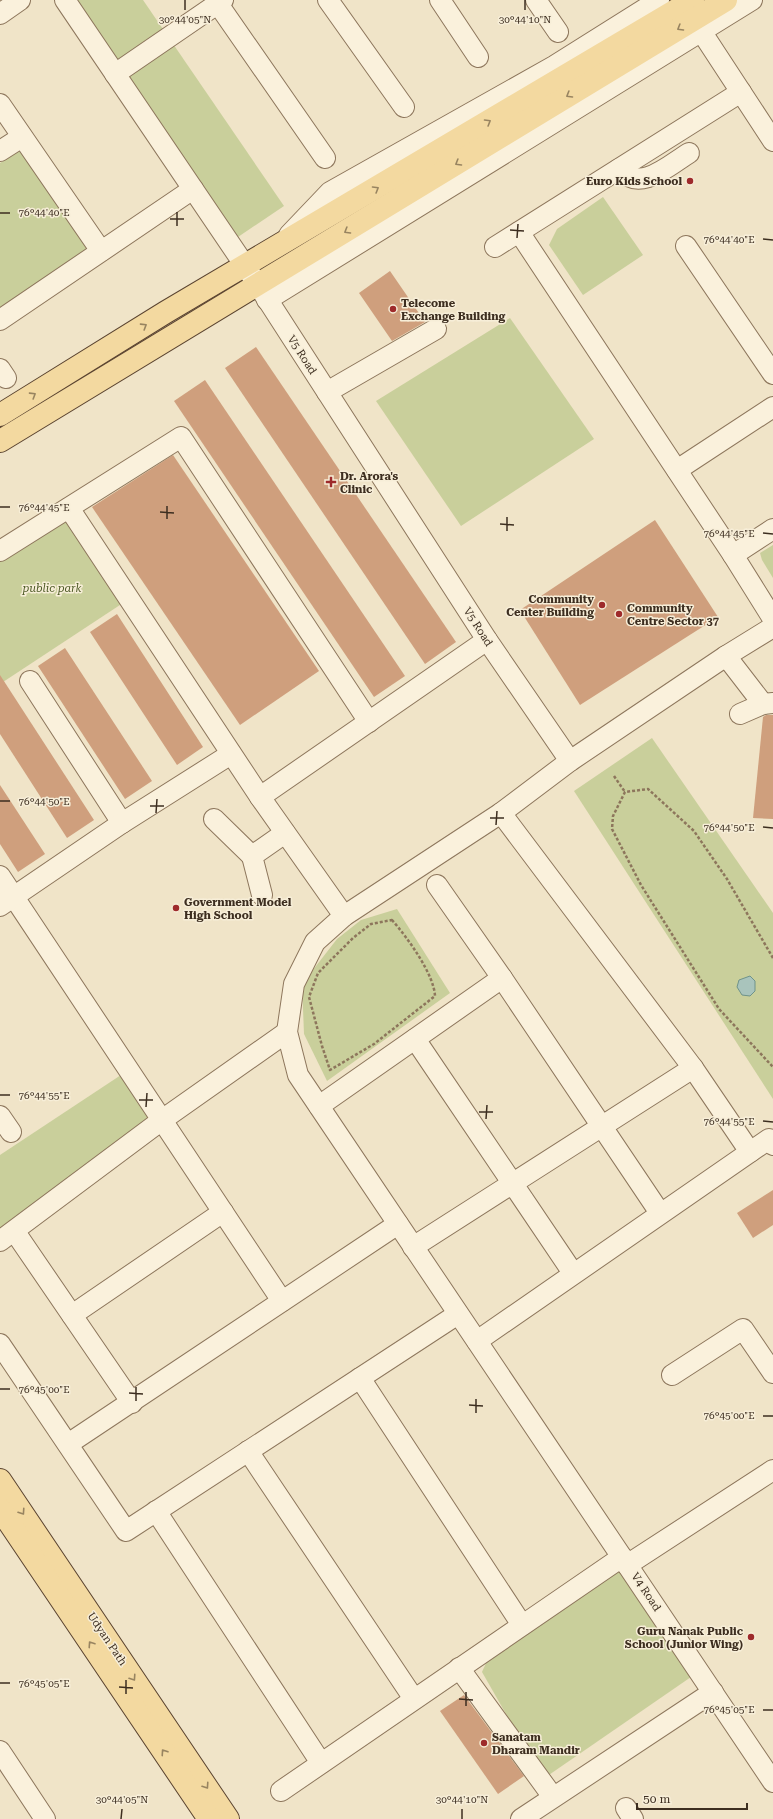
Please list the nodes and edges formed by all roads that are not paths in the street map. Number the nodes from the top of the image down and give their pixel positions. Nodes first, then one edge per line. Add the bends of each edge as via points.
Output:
1 (20, 0) edge
2 (65, 0) edge
3 (328, 0) edge
4 (440, 0) edge
5 (536, 0) edge
6 (659, 0) edge
7 (693, 0) edge
8 (726, 0) edge
9 (752, 0) edge
10 (220, 2) edge
11 (0, 14) edge
12 (701, 31) junction
13 (558, 32) dead end
14 (478, 58) dead end
15 (115, 74) junction
16 (741, 92) junction
17 (0, 104) edge
18 (404, 107) dead end
19 (22, 137) junction
20 (773, 141) edge
21 (0, 151) edge
22 (689, 153) dead end
23 (325, 158) dead end
24 (619, 169) junction
25 (193, 189) junction
26 (519, 232) junction
27 (495, 246) dead end
28 (686, 246) dead end
29 (276, 248) junction
30 (101, 251) junction
31 (245, 267) junction
32 (262, 292) junction
33 (0, 320) edge
34 (436, 329) dead end
35 (773, 374) edge
36 (327, 392) junction
37 (773, 406) edge
38 (0, 415) edge
39 (0, 441) edge
40 (677, 470) junction
41 (68, 508) junction
42 (773, 529) edge
43 (0, 551) edge
44 (733, 555) junction
45 (773, 619) edge
46 (773, 627) edge
47 (486, 640) junction
48 (726, 656) junction
49 (30, 681) dead end
50 (768, 704) edge
51 (740, 714) dead end
52 (369, 722) junction
53 (231, 754) junction
54 (570, 761) junction
55 (260, 798) junction
56 (501, 813) junction
57 (214, 819) dead end
58 (122, 823) junction
59 (285, 833) junction
60 (252, 856) junction
61 (0, 876) edge
62 (436, 885) dead end
63 (262, 895) dead end
64 (7, 901) edge
65 (344, 916) junction
66 (502, 978) junction
67 (288, 1032) junction
68 (415, 1039) junction
69 (693, 1068) junction
70 (319, 1106) junction
71 (0, 1116) edge
72 (162, 1120) junction
73 (601, 1126) junction
74 (11, 1132) dead end
75 (773, 1145) edge
76 (750, 1152) junction
77 (512, 1183) junction
78 (223, 1212) junction
79 (660, 1213) junction
80 (398, 1224) junction
81 (7, 1236) edge
82 (413, 1247) junction
83 (573, 1273) junction
84 (282, 1300) junction
85 (458, 1314) junction
86 (72, 1315) junction
87 (476, 1341) junction
88 (0, 1344) edge
89 (773, 1373) edge
90 (672, 1375) dead end
91 (360, 1378) junction
92 (132, 1403) junction
93 (68, 1444) junction
94 (248, 1451) junction
95 (773, 1470) edge
96 (0, 1480) edge
97 (0, 1509) edge
98 (156, 1512) junction
99 (625, 1561) junction
100 (522, 1626) junction
101 (459, 1668) junction
102 (713, 1692) junction
103 (414, 1699) junction
104 (0, 1751) edge
105 (321, 1763) junction
106 (773, 1782) edge
107 (281, 1791) dead end
108 (553, 1797) junction
109 (45, 1819) edge
110 (209, 1819) edge
111 (228, 1819) edge
112 (521, 1819) edge

1 - 11 street
2 - 15 street, V5 Road
3 - 18 street
4 - 14 street
5 - 13 street
6 - 29 street via 554,66 330,192
29 -> 7 main road
8 -> 32 main road
9 - 12 street
10 - 15 street
10 - 23 street
12 - 16 street
12 - 32 street
15 - 25 street, V5 Road
16 - 20 street
16 - 24 street
17 - 19 street
19 - 21 street
19 - 30 street
22 - 24 street via 646,179 635,179
24 - 26 street
25 - 30 street
25 - 31 street, V5 Road
26 - 27 street
26 - 40 street
28 - 35 street
29 - 31 main road
30 - 33 street
31 - 32 street, V5 Road
38 -> 31 main road via 166,312
32 - 36 street, V5 Road
32 - 39 main road
34 - 36 street
36 - 47 street, V5 Road
37 - 40 street
40 - 44 street
41 - 43 street
41 - 52 street via 181,437
41 - 53 street
42 - 44 street
44 - 45 street
46 - 48 street
47 - 52 street
47 - 54 street, V5 Road
48 - 50 street
48 - 54 street
49 - 58 street
50 - 51 street
52 - 55 street
53 - 55 street
53 - 58 street
54 - 56 street
55 - 59 street
56 - 65 street
56 - 69 street
57 - 60 street
58 - 64 street
59 - 60 street
59 - 65 street
60 - 63 street
61 - 64 street
62 - 66 street
64 - 72 street
65 - 67 street via 315,942 294,984
66 - 68 street
66 - 73 street
67 - 70 street via 298,1075
67 - 72 street
68 - 70 street
68 - 77 street
69 - 73 street
69 - 76 street
70 - 80 street
71 - 74 street
72 - 78 street
72 - 81 street
73 - 77 street
73 - 79 street
75 - 76 street via 769,1139
76 - 79 street
77 - 82 street
77 - 83 street
78 - 84 street
78 - 86 street
79 - 83 street
80 - 82 street
80 - 84 street
81 - 86 street
82 - 85 street
83 - 87 street
84 - 92 street
85 - 87 street
85 - 91 street
86 - 92 street
87 - 99 street
88 - 93 street
89 - 90 street via 743,1329
91 - 94 street
91 - 100 street
92 - 93 street
93 - 98 street via 126,1531
94 - 98 street
94 - 103 street
95 - 99 street, V4 Road
96 -> 111 main road, Udyan Path
110 -> 97 main road, Udyan Path
98 - 105 street
99 - 100 street
99 - 102 street, V4 Road
100 - 101 street
101 - 103 street
101 - 108 street
102 - 106 street
102 - 108 street
103 - 105 street
104 - 109 street
105 - 107 street
108 - 112 street

